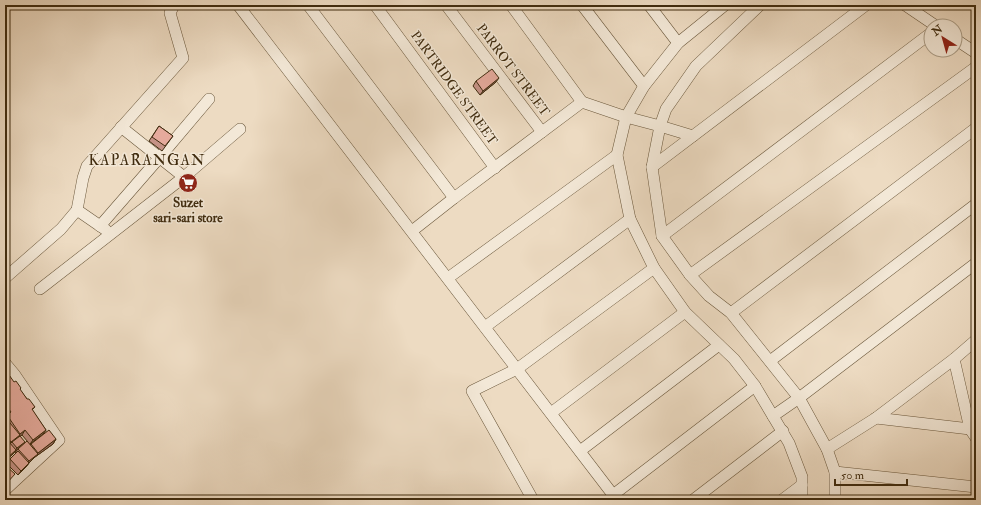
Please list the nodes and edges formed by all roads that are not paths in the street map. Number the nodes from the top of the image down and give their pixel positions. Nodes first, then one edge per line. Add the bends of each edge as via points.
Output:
1 (174, 5) edge
2 (238, 5) edge
3 (308, 5) edge
4 (375, 5) edge
5 (446, 5) edge
6 (511, 5) edge
7 (582, 5) edge
8 (649, 5) edge
9 (760, 5) edge
10 (866, 5) edge
11 (906, 5) edge
12 (720, 7) edge
13 (925, 18) edge
14 (923, 39) edge
15 (678, 43) junction
16 (963, 44) edge
17 (976, 53) edge
18 (976, 67) edge
19 (644, 86) junction
20 (209, 99) dead end
21 (582, 102) junction
22 (626, 117) junction
23 (660, 126) junction
24 (121, 127) junction
25 (976, 128) edge
26 (240, 130) dead end
27 (542, 132) junction
28 (693, 136) junction
29 (617, 155) junction
30 (160, 158) junction
31 (495, 168) junction
32 (652, 168) junction
33 (184, 177) junction
34 (454, 198) junction
35 (976, 204) edge
36 (77, 210) junction
37 (630, 219) junction
38 (100, 226) junction
39 (412, 231) junction
40 (111, 234) junction
41 (662, 236) junction
42 (976, 263) edge
43 (654, 268) junction
44 (690, 275) junction
45 (5, 278) edge
46 (448, 278) junction
47 (40, 289) dead end
48 (686, 312) junction
49 (731, 313) junction
50 (485, 327) junction
51 (976, 340) edge
52 (719, 345) junction
53 (954, 359) junction
54 (770, 362) junction
55 (5, 363) edge
56 (517, 369) junction
57 (755, 386) junction
58 (799, 398) junction
59 (551, 413) junction
60 (774, 416) junction
61 (876, 418) junction
62 (783, 431) junction
63 (973, 433) edge
64 (828, 449) junction
65 (580, 451) junction
66 (835, 472) junction
67 (802, 485) junction
68 (976, 487) edge
69 (5, 490) edge
70 (615, 497) edge
71 (533, 500) edge
72 (693, 500) edge
73 (782, 500) edge
74 (802, 500) edge
75 (835, 500) edge

1 - 24 street via 170,13 182,58
2 - 39 street
3 - 34 street
4 - 31 street, PARTRIDGE STREET
5 - 27 street, PARROT STREET
6 - 21 street
7 - 19 street
8 - 15 street
9 - 23 street via 696,66 666,109
10 - 28 street
11 - 13 street
12 - 15 street
14 - 41 street
15 - 19 street
16 - 17 street
18 - 44 street
19 - 22 street
20 - 30 street
21 - 22 street
21 - 27 street
22 - 23 street
22 - 29 street
23 - 28 street
23 - 32 street
24 - 30 street
24 - 36 street via 87,166
25 - 49 street
26 - 33 street
27 - 31 street
28 - 32 street
29 - 37 street
29 - 46 street
30 - 33 street
30 - 38 street
31 - 34 street
32 - 41 street
33 - 40 street
34 - 39 street
35 - 54 street
36 - 38 street
36 - 45 street via 61,229
37 - 43 street
37 - 50 street
38 - 40 street
39 - 46 street
40 - 47 street
41 - 44 street
42 - 58 street
43 - 48 street
43 - 56 street
44 - 49 street via 708,296
46 - 50 street
48 - 52 street
48 - 59 street
49 - 54 street
50 - 56 street
51 - 53 street
52 - 57 street via 734,359
52 - 65 street
53 - 61 street
53 - 63 street
54 - 58 street
55 - 69 street via 59,440
56 - 59 street
56 - 71 street via 472,392
57 - 60 street
57 - 70 street
58 - 60 street
58 - 64 street
59 - 65 street
60 - 62 street
61 - 63 street
61 - 64 street
62 - 67 street via 802,477
62 - 72 street
64 - 66 street
65 - 70 street
66 - 68 street
66 - 75 street
67 - 73 street
67 - 74 street

